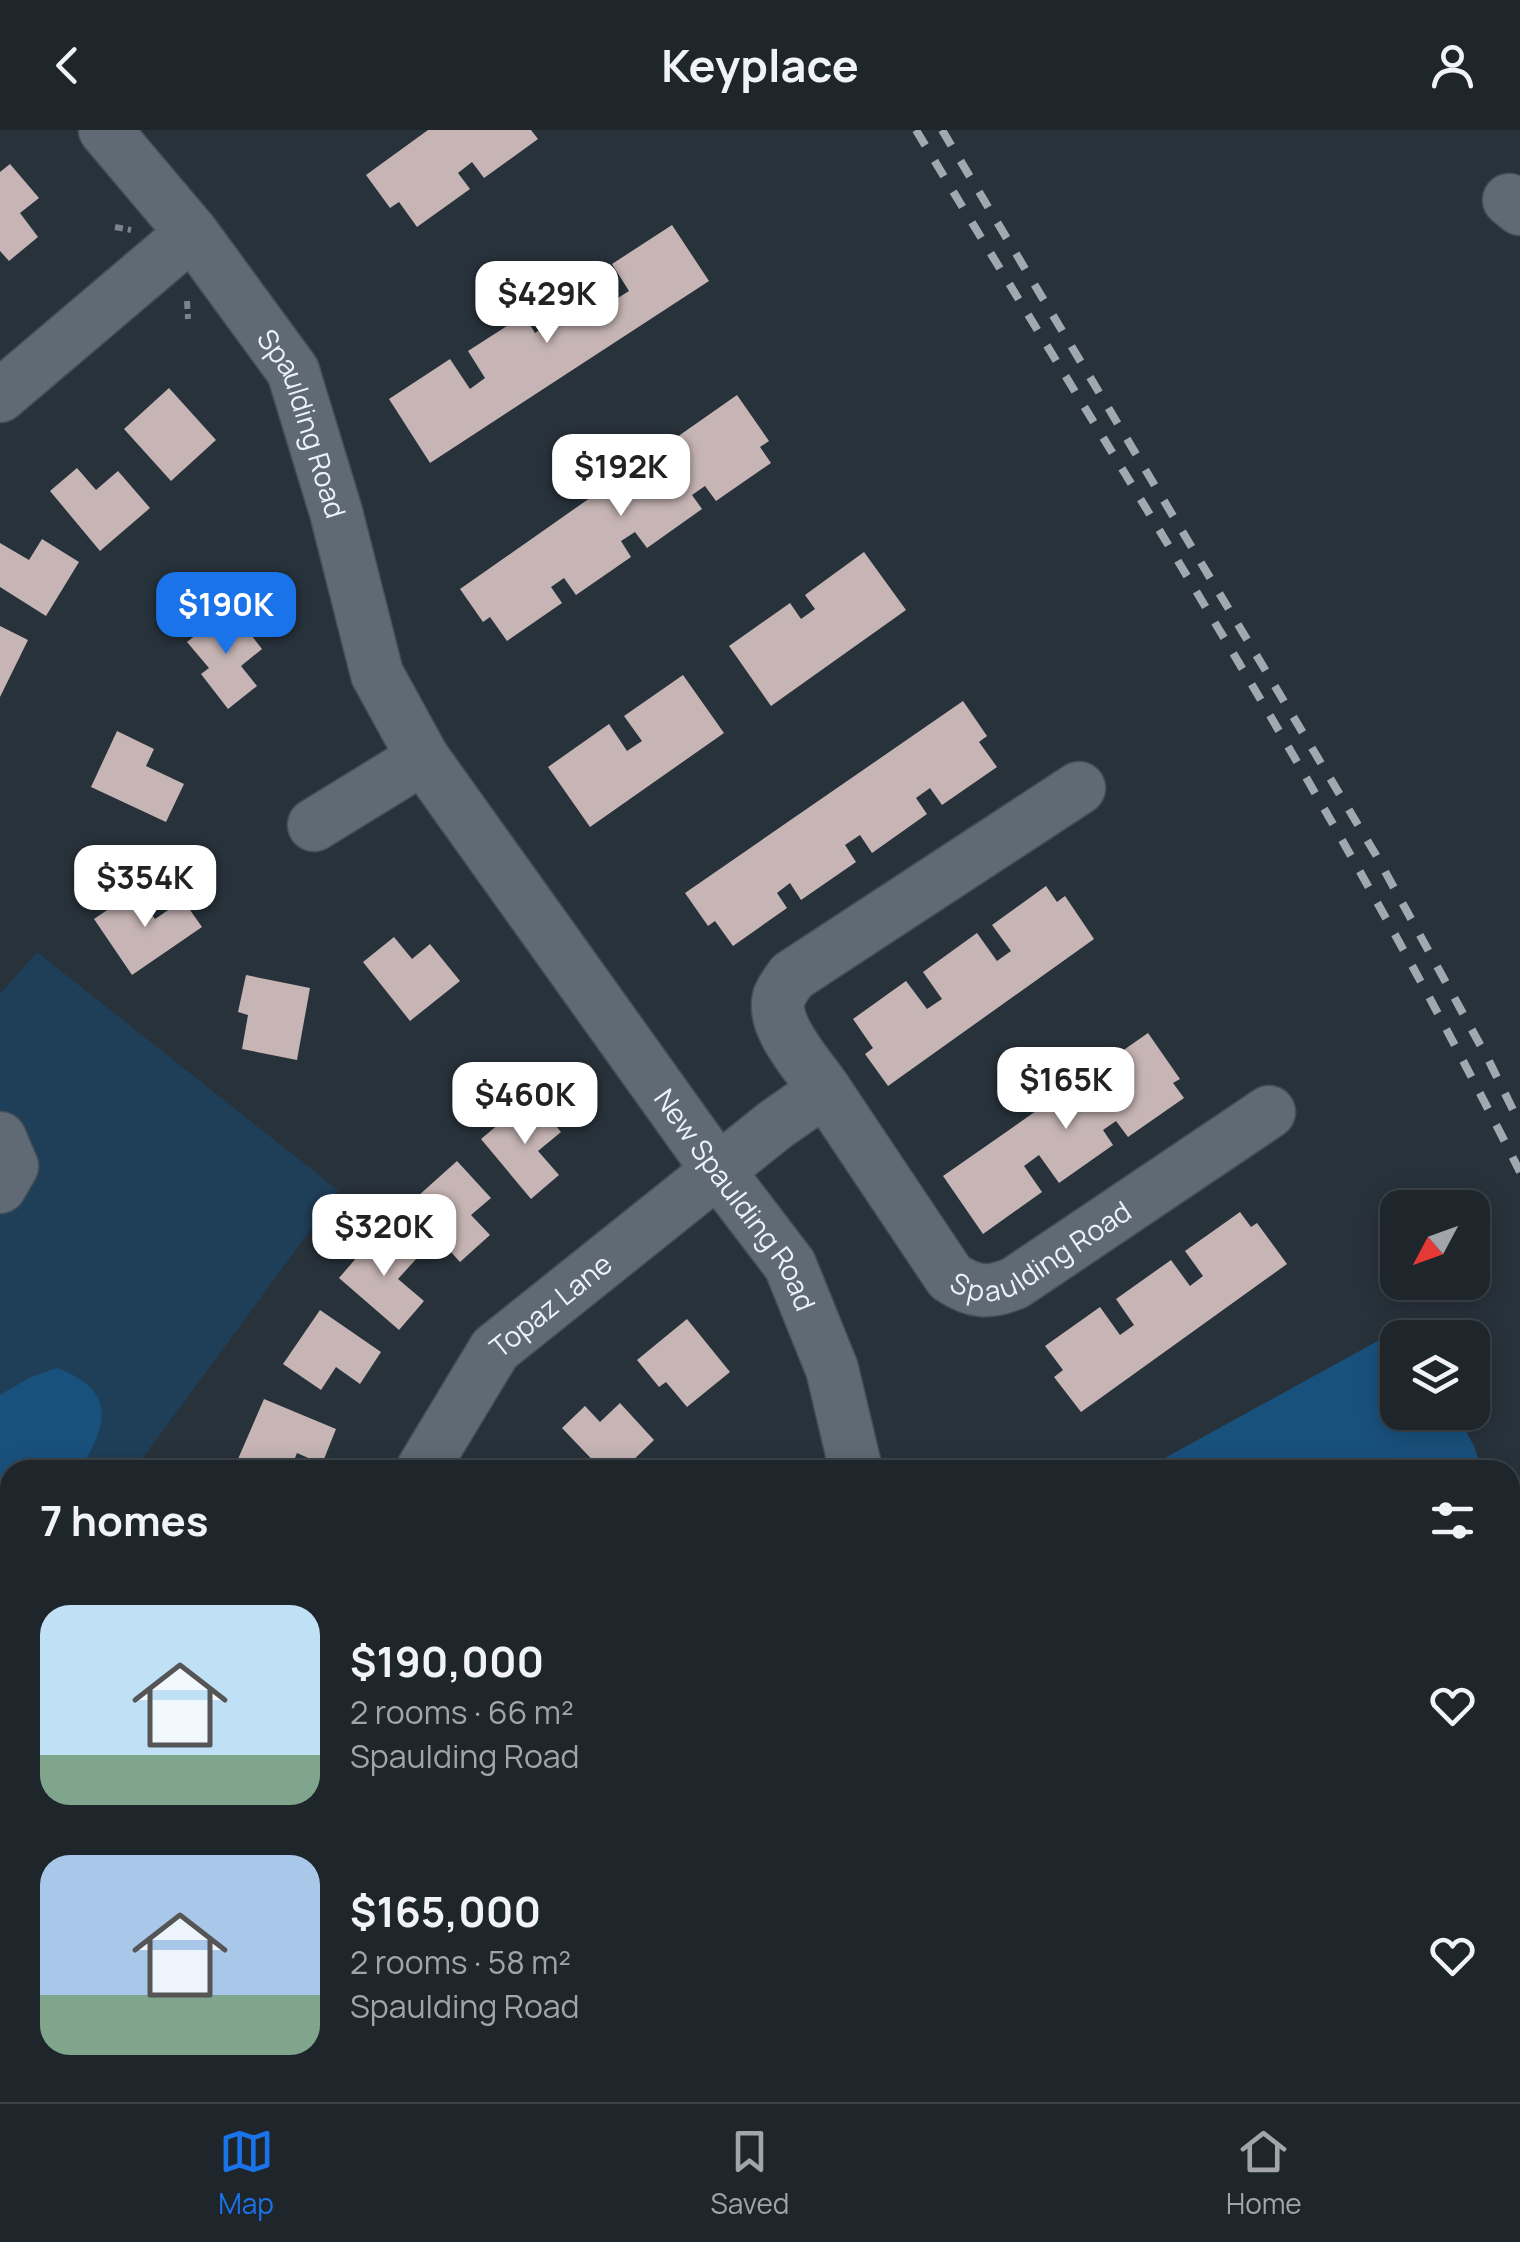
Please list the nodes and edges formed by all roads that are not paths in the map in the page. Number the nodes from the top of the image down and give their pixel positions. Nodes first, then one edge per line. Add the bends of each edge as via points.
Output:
1 (105, 130) edge
2 (192, 233) junction
3 (0, 396) edge
4 (422, 758) junction
5 (1078, 788) dead end
6 (314, 825) dead end
7 (824, 1090) junction
8 (1269, 1112) dead end
9 (0, 1138) edge
10 (719, 1172) junction
11 (0, 1187) edge
12 (428, 1460) edge
13 (854, 1460) edge

1 - 2 street, Spaulding Road
2 - 3 street
2 - 4 street, Spaulding Road via 293,371 377,674
4 - 6 street
4 - 10 street, New Spaulding Road
5 - 7 street, Spaulding Road via 792,976 780,994 782,1026
7 - 8 street, Spaulding Road via 950,1277 969,1290 994,1292
7 - 10 street
9 - 11 street via 12,1166
10 - 12 street, Topaz Lane via 495,1349
10 - 13 street, New Spaulding Road via 790,1265 832,1369

